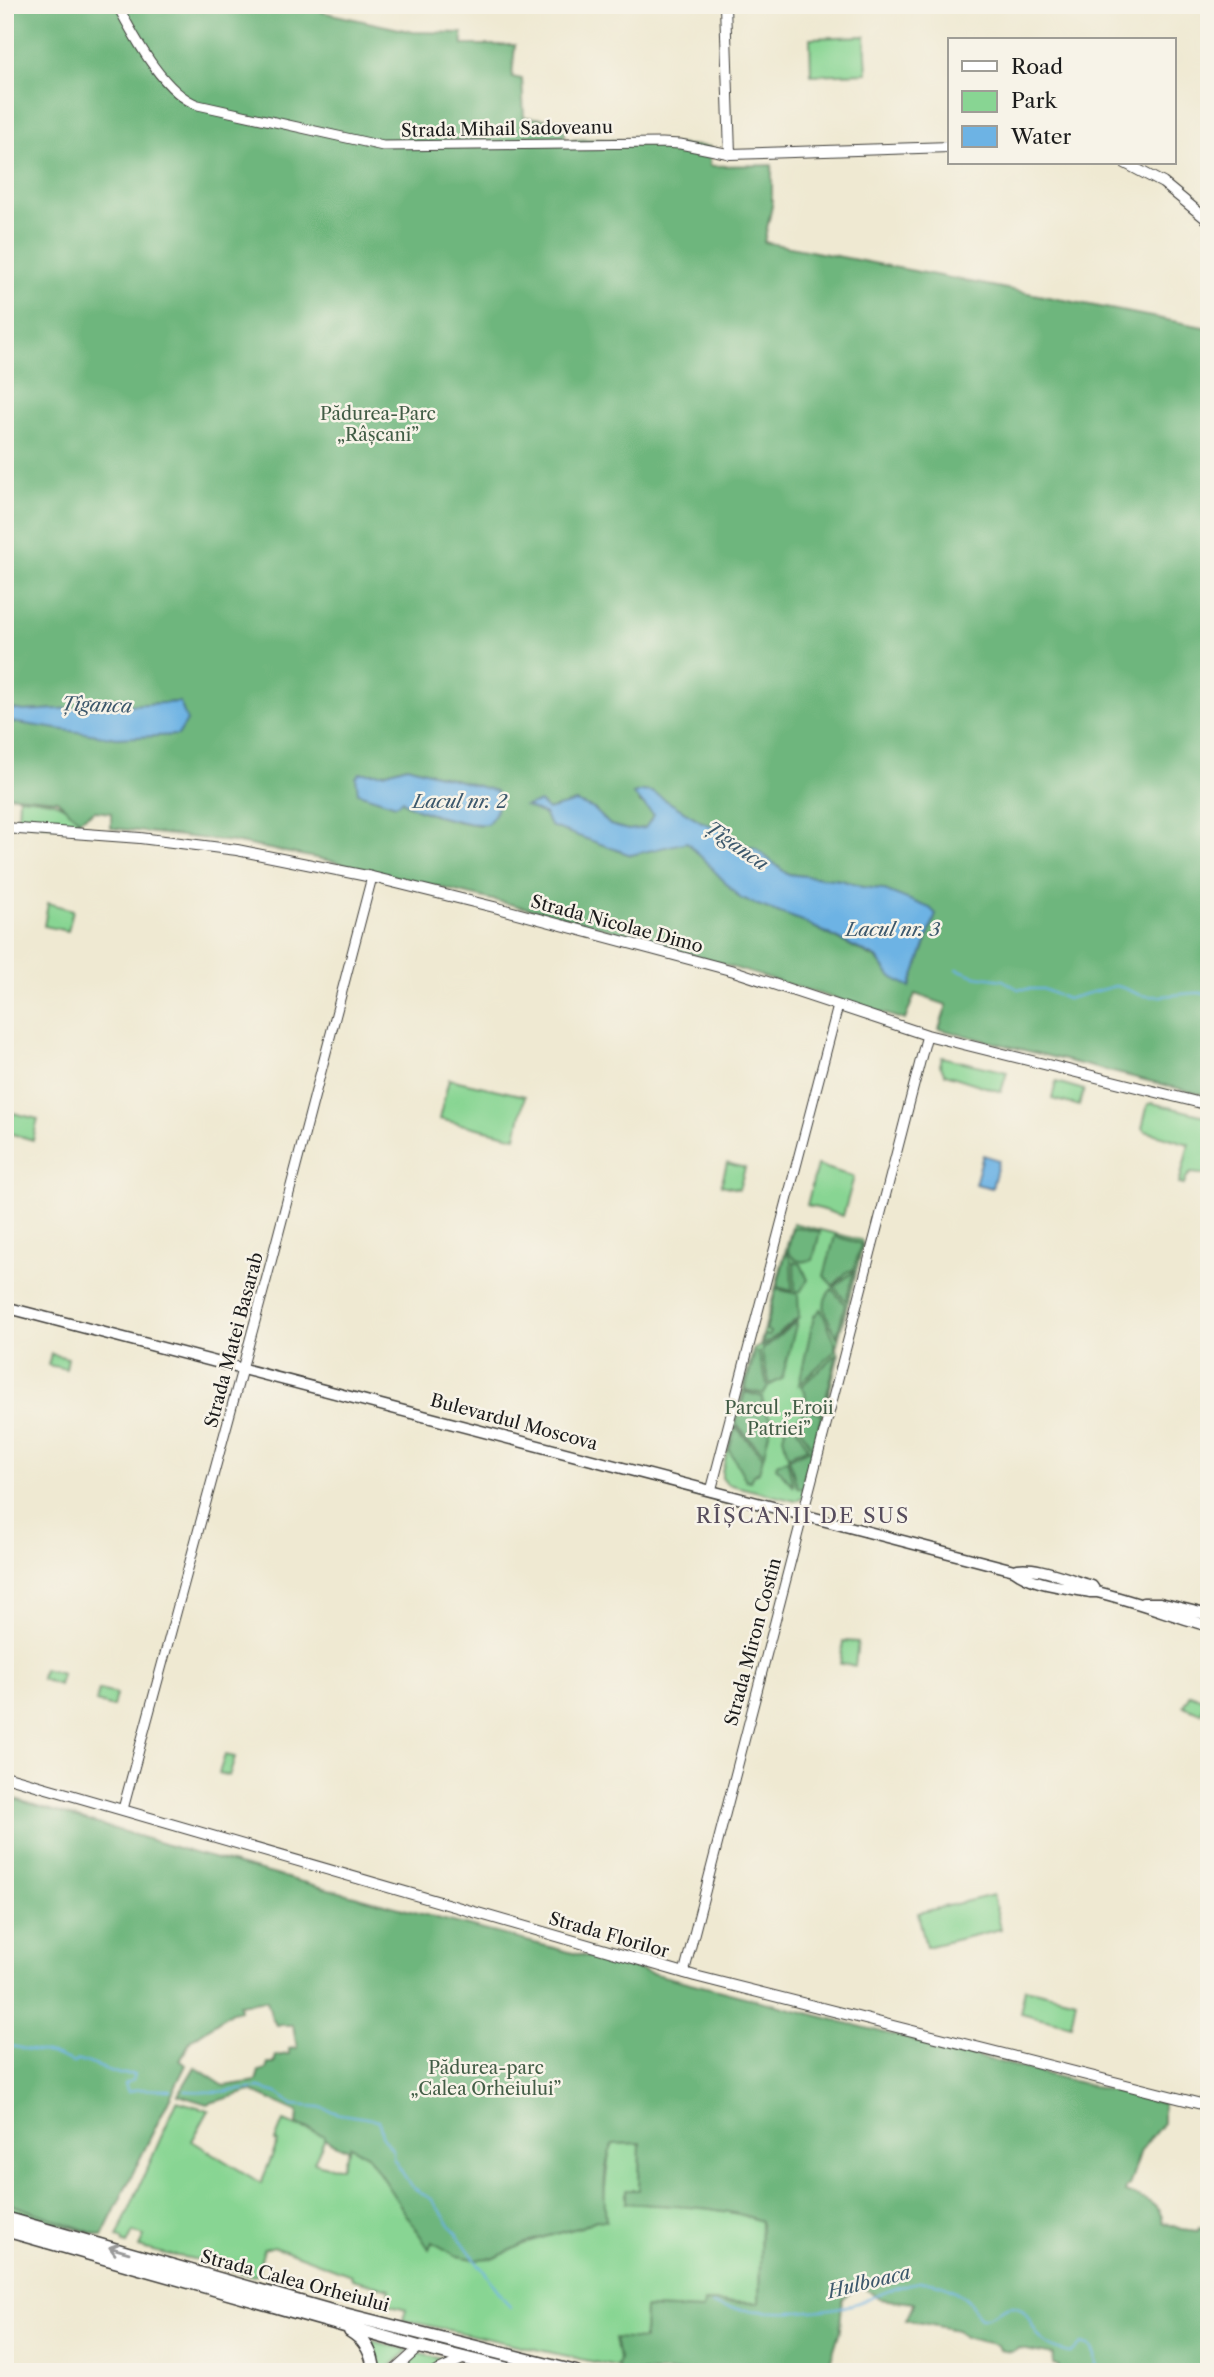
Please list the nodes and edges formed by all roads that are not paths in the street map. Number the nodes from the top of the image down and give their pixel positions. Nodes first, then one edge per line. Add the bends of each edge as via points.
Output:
1 (117, 5) edge
2 (725, 5) edge
3 (948, 147) edge
4 (730, 154) junction
5 (1127, 164) edge
6 (1209, 221) edge
7 (5, 828) edge
8 (372, 877) junction
9 (838, 1006) junction
10 (927, 1035) junction
11 (1209, 1105) edge
12 (5, 1307) edge
13 (242, 1368) junction
14 (711, 1491) junction
15 (802, 1515) junction
16 (1141, 1603) junction
17 (1209, 1615) edge
18 (1209, 1626) edge
19 (5, 1776) edge
20 (123, 1809) junction
21 (684, 1973) junction
22 (1209, 2106) edge
23 (5, 2218) edge
24 (5, 2230) edge
25 (329, 2318) junction
26 (444, 2340) junction
27 (419, 2347) junction
28 (464, 2359) junction
29 (374, 2372) edge
30 (392, 2372) edge
31 (435, 2372) edge
32 (520, 2372) edge
33 (576, 2372) edge

1 - 4 street, Strada Mihail Sadoveanu via 156,69 198,105 383,146 672,143
2 - 4 main road
3 - 4 main road, Strada Mihail Sadoveanu
5 - 6 main road via 1164,184
7 - 8 main road, Strada Nicolae Dimo via 237,850
8 - 9 main road, Strada Nicolae Dimo via 734,971
8 - 13 street, Strada Matei Basarab
9 - 10 main road, Strada Nicolae Dimo
9 - 14 street
10 - 11 main road, Strada Nicolae Dimo
10 - 15 street, Strada Miron Costin
12 - 13 main road, Bulevardul Moscova
13 - 14 main road, Bulevardul Moscova
13 - 20 street, Strada Matei Basarab
14 - 15 main road, Bulevardul Moscova
15 - 16 main road, Bulevardul Moscova via 1014,1570 1046,1583
15 - 21 street, Strada Miron Costin
16 - 17 main road, Bulevardul Moscova
16 - 18 main road, Bulevardul Moscova
19 - 20 main road, Strada Florilor
20 - 21 main road, Strada Florilor
21 - 22 main road, Strada Florilor
25 -> 23 highway, Strada Calea Orheiului
24 - 25 highway, Strada Calea Orheiului
25 - 26 highway, Strada Calea Orheiului
25 - 27 highway, Strada Calea Orheiului
25 - 29 highway via 362,2340 373,2359
26 - 27 street
26 - 33 highway, Strada Calea Orheiului
27 - 28 highway, Strada Calea Orheiului
27 - 30 street
28 - 31 street
28 - 32 highway, Strada Calea Orheiului

